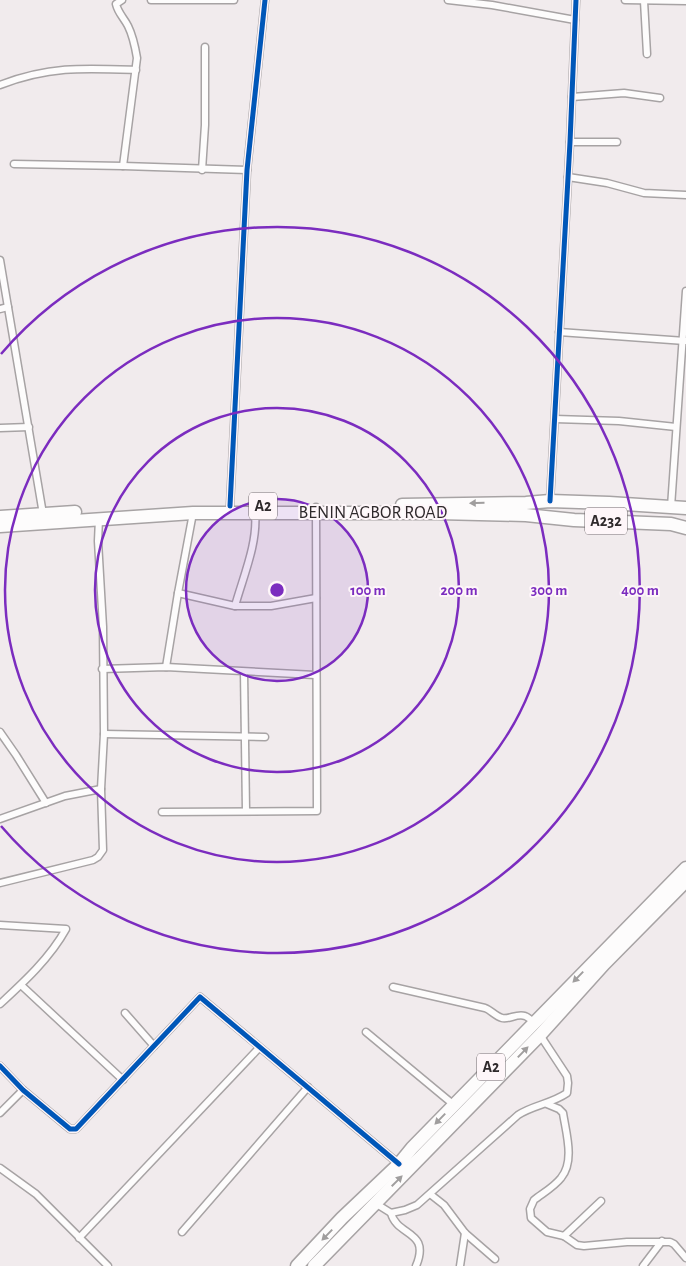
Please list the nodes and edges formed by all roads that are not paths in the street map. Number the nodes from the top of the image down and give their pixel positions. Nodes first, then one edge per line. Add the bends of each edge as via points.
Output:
1 (122, 0) edge
2 (151, 0) edge
3 (234, 0) edge
4 (265, 0) edge
5 (448, 0) edge
6 (576, 0) edge
7 (625, 0) edge
8 (644, 1) edge
9 (686, 1) edge
10 (493, 3) edge
11 (575, 20) junction
12 (205, 48) dead end
13 (647, 54) dead end
14 (136, 70) junction
15 (0, 85) edge
16 (572, 97) junction
17 (660, 98) dead end
18 (570, 142) junction
19 (617, 142) dead end
20 (14, 164) dead end
21 (123, 166) junction
22 (202, 170) junction
23 (247, 170) junction
24 (568, 177) junction
25 (686, 195) edge
26 (0, 260) edge
27 (686, 291) edge
28 (8, 307) junction
29 (0, 309) edge
30 (559, 332) junction
31 (684, 341) edge
32 (555, 419) junction
33 (28, 427) junction
34 (676, 427) junction
35 (0, 428) edge
36 (550, 501) junction
37 (230, 506) junction
38 (526, 509) junction
39 (316, 510) junction
40 (193, 513) junction
41 (255, 513) junction
42 (43, 514) junction
43 (682, 515) edge
44 (0, 517) edge
45 (99, 518) junction
46 (0, 526) edge
47 (178, 593) junction
48 (316, 598) junction
49 (235, 606) junction
50 (166, 667) junction
51 (102, 669) junction
52 (244, 672) junction
53 (315, 675) junction
54 (0, 732) edge
55 (104, 734) junction
56 (265, 737) dead end
57 (246, 738) junction
58 (101, 789) junction
59 (46, 803) junction
60 (246, 811) junction
61 (162, 812) dead end
62 (0, 819) edge
63 (686, 868) edge
64 (686, 881) edge
65 (0, 883) edge
66 (0, 925) edge
67 (21, 985) junction
68 (393, 987) dead end
69 (0, 1004) edge
70 (125, 1013) dead end
71 (535, 1023) junction
72 (366, 1032) dead end
73 (540, 1035) junction
74 (154, 1046) junction
75 (259, 1048) junction
76 (0, 1066) edge
77 (123, 1080) junction
78 (308, 1086) junction
79 (24, 1090) junction
80 (454, 1104) junction
81 (546, 1104) junction
82 (0, 1113) edge
83 (399, 1164) junction
84 (0, 1168) edge
85 (430, 1194) junction
86 (601, 1201) dead end
87 (375, 1202) junction
88 (391, 1213) junction
89 (182, 1232) dead end
90 (465, 1233) junction
91 (564, 1236) junction
92 (79, 1238) junction
93 (662, 1241) junction
94 (686, 1258) edge
95 (495, 1259) dead end
96 (108, 1266) edge
97 (297, 1266) edge
98 (314, 1266) edge
99 (416, 1266) edge
100 (460, 1266) edge
101 (643, 1266) edge

1 - 14 street via 116,4 134,43
2 - 3 street
4 - 23 street
5 - 10 street
6 - 11 street
7 - 8 street
8 - 9 street
8 - 13 street
10 - 11 street
11 - 16 street
12 - 22 street
14 - 15 street via 54,70
14 - 21 street
16 - 17 street via 624,93
16 - 18 street
18 - 19 street
18 - 24 street
20 - 21 street
21 - 22 street
22 - 23 street
23 - 37 street
24 - 25 street via 644,193
24 - 30 street
26 - 28 street
27 - 31 street
28 - 29 street
28 - 33 street
30 - 31 street
30 - 32 street
31 - 34 street
32 - 34 street
32 - 36 street
33 - 35 street
33 - 42 street
34 - 43 street
36 - 38 highway, BENIN AGBOR ROAD / A232
36 - 43 highway, BENIN AGBOR ROAD / A232
37 - 39 highway, BENIN AGBOR ROAD / A2
37 - 42 highway, BENIN AGBOR ROAD / A2
38 - 39 highway, BENIN AGBOR ROAD / A2 via 438,513
38 - 43 highway, A2
39 - 41 highway, BENIN AGBOR ROAD / A2
39 - 48 street
40 - 41 highway, BENIN AGBOR ROAD / A2
40 - 45 highway, BENIN AGBOR ROAD / A2
40 - 47 street
41 - 49 street via 250,553
42 - 44 highway, BENIN AGBOR ROAD / A2
45 - 46 highway, BENIN AGBOR ROAD / A2
45 - 51 street
47 - 49 street
47 - 50 street
48 - 49 street via 271,606
48 - 53 street
50 - 51 street
50 - 52 street
51 - 55 street
52 - 53 street
52 - 57 street
53 - 60 street via 317,811
54 - 59 street
55 - 57 street
55 - 58 street
56 - 57 street
57 - 60 street
58 - 59 street
58 - 65 street via 103,850 98,856 93,860
59 - 62 street
60 - 61 street
63 -> 71 highway, A2
64 - 73 highway, A2 via 617,950
66 - 67 street via 66,929 59,943
67 - 69 street
67 - 77 street
68 - 71 street via 485,1008 504,1019 525,1016
70 - 74 street
71 - 80 highway, A2
72 - 80 street
73 - 81 street via 567,1076 568,1084 567,1093
87 -> 73 highway, A2
74 - 75 street via 200,997
74 - 77 street
75 - 78 street
75 - 92 street
76 - 79 street
77 - 79 street via 73,1130
78 - 83 street
78 - 89 street
79 - 82 street
80 -> 83 highway, A2
81 - 85 street via 528,1108 518,1115
81 - 91 street via 563,1113 569,1158 561,1178 534,1200 531,1218 548,1232
83 -> 97 highway, A2
84 - 92 street via 36,1194
85 - 88 street via 417,1205
85 - 90 street via 444,1205
86 - 91 street
87 - 88 street
87 - 98 highway, A2
88 - 99 street via 419,1245 420,1256
90 - 95 street
90 - 100 street
91 - 93 street via 584,1246
92 - 96 street
93 - 94 street via 674,1244
93 - 101 street

